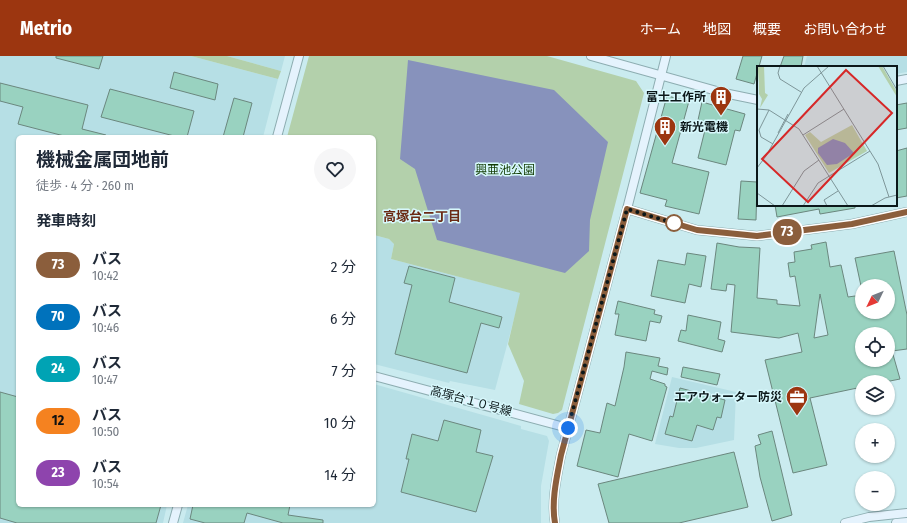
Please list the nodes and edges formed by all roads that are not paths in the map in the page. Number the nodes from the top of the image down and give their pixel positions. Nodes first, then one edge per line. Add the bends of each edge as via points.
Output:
1 (299, 56) edge
2 (591, 56) edge
3 (666, 56) edge
4 (661, 75) junction
5 (907, 79) edge
6 (897, 81) edge
7 (757, 100) edge
8 (278, 135) edge
9 (627, 209) junction
10 (907, 212) edge
11 (376, 377) edge
12 (568, 428) junction
13 (177, 507) edge
14 (907, 513) edge
15 (907, 522) edge
16 (173, 523) edge
17 (555, 523) edge
18 (845, 523) edge
19 (896, 523) edge

1 - 8 street
2 - 4 street
3 - 4 street
4 - 7 street
4 - 9 street
5 - 6 street
9 - 10 street via 697,230 757,236 852,224
9 - 12 street
11 - 12 street, 高塚台１０号線
12 - 17 street via 557,475
13 - 16 street
14 - 18 street via 869,517
15 - 19 street

